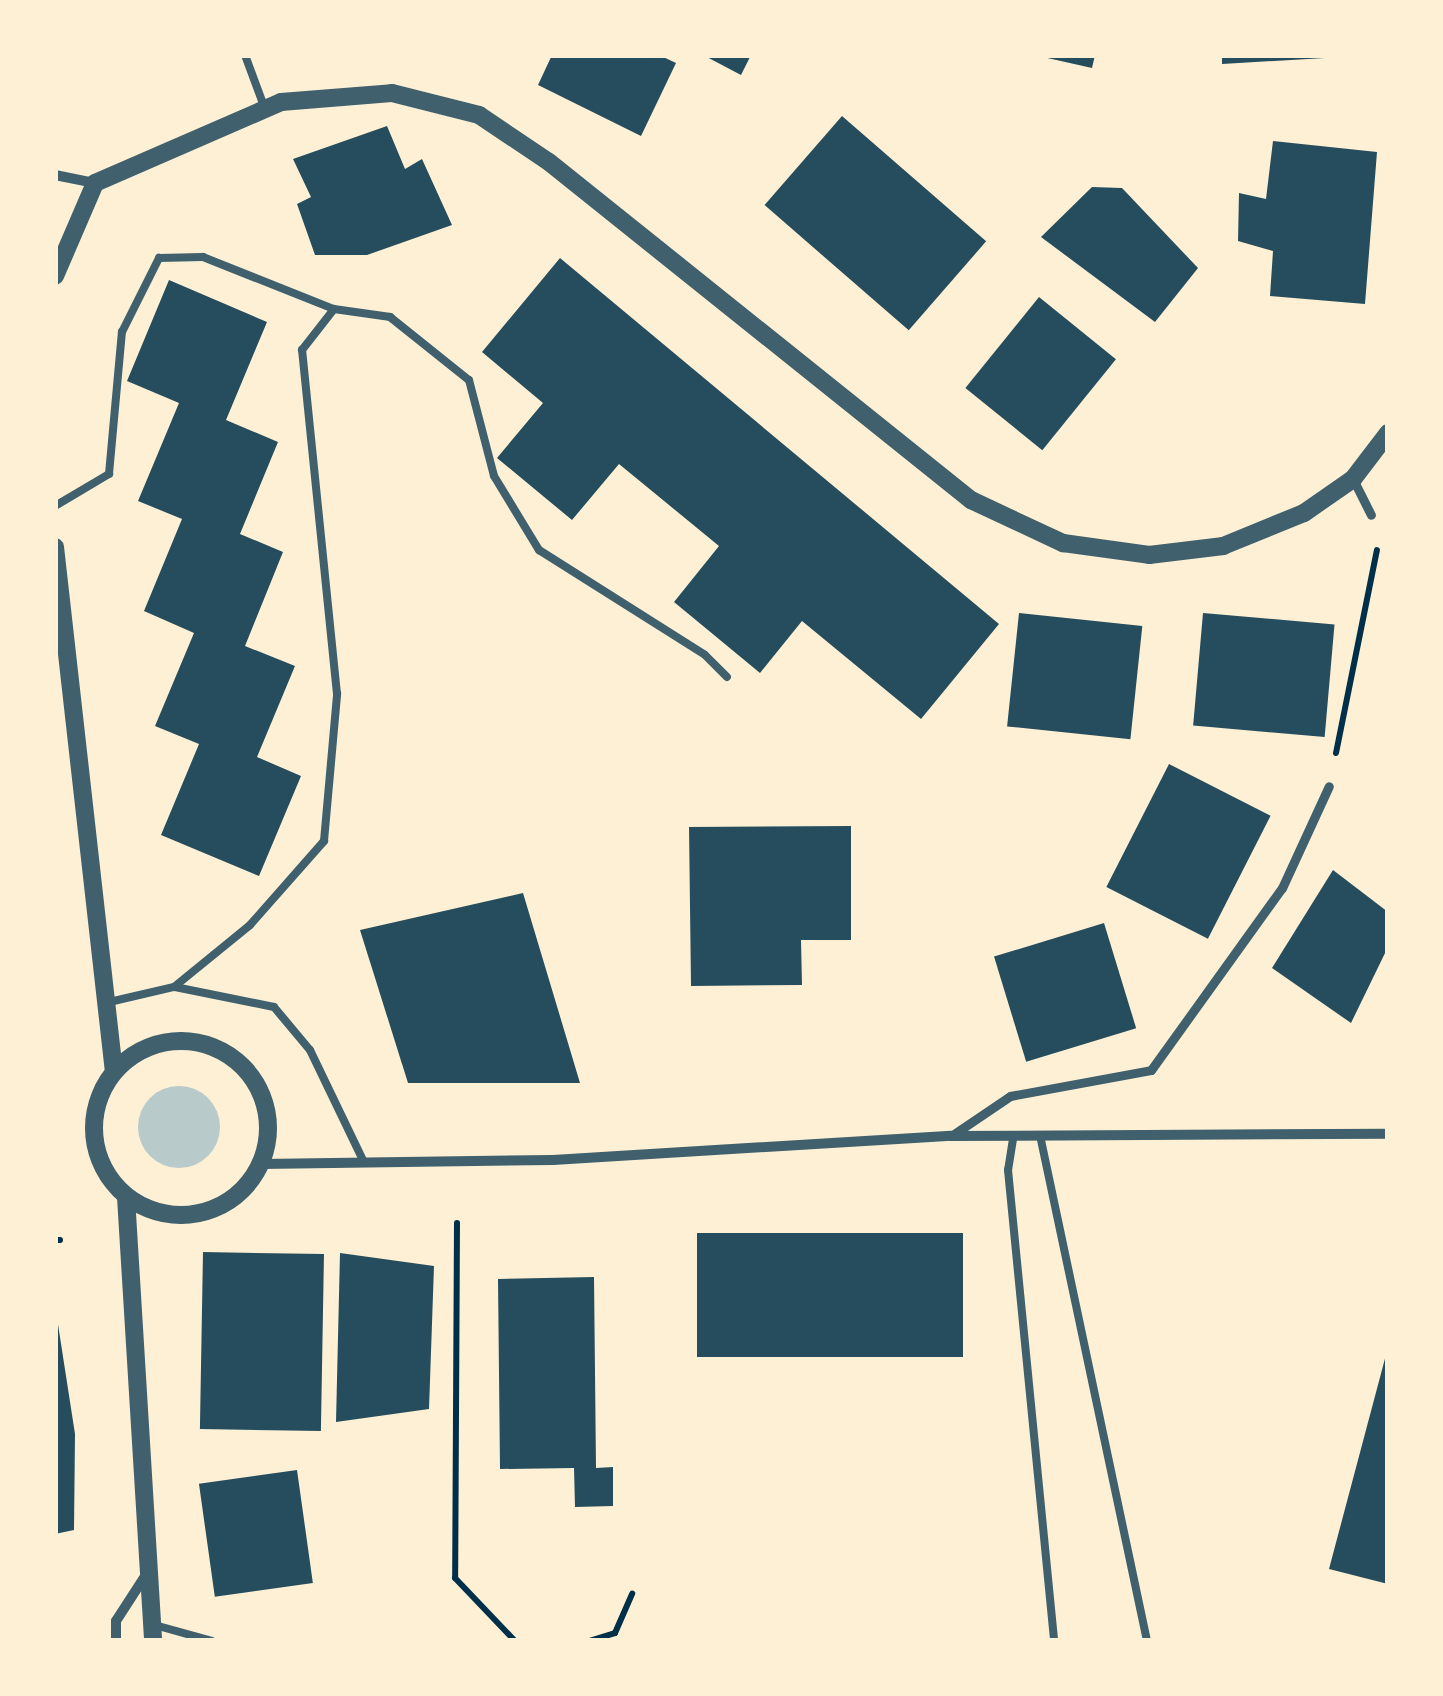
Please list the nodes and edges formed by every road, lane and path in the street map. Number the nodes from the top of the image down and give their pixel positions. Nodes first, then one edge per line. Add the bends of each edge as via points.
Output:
1 (245, 55) edge
2 (264, 109) junction
3 (55, 175) edge
4 (96, 183) junction
5 (55, 276) edge
6 (334, 309) junction
7 (1388, 434) edge
8 (1353, 479) junction
9 (55, 506) edge
10 (1370, 515) joint
11 (55, 547) edge
12 (727, 677) dead end
13 (1329, 786) joint
14 (174, 987) junction
15 (105, 1003) junction
16 (114, 1072) junction
17 (1388, 1134) edge
18 (952, 1136) junction
19 (1013, 1138) junction
20 (1041, 1140) junction
21 (364, 1160) junction
22 (261, 1164) junction
23 (126, 1197) junction
24 (458, 1223) dead end
25 (153, 1564) junction
26 (632, 1594) dead end
27 (152, 1632) edge
28 (116, 1641) edge
29 (212, 1641) edge
30 (515, 1641) edge
31 (589, 1641) edge
32 (1054, 1641) edge
33 (1147, 1641) edge

1 - 2 lane
2 - 4 street
2 - 8 street via 392,93 479,116 550,162 971,500 1064,543 1149,555 1223,546 1304,513
3 - 4 street
4 - 5 street
6 - 9 lane via 203,257 159,258 122,332 109,474
6 - 12 lane via 390,317 469,380 494,476 538,550 705,656
6 - 14 lane via 302,350 337,694 324,841 250,925
7 - 8 street
8 - 10 street
10 - 13 path via 1379,538 1374,576
11 - 15 street
13 - 18 street via 1282,888 1151,1070 1010,1096
14 - 15 lane
14 - 21 lane via 274,1007 310,1050
15 - 16 street
16 - 22 street via 138,1052 167,1042 199,1042 228,1054 251,1075 265,1103 268,1134
16 - 23 street via 93,1122 96,1151
17 - 20 street
18 - 19 street
18 - 21 street via 553,1160
19 - 20 street
19 - 32 lane via 1008,1170
20 - 33 lane
21 - 22 street
22 - 23 street via 243,1190 216,1209 186,1216 154,1213
23 - 25 street
24 - 30 path via 455,1578
25 - 27 street
25 - 28 street via 116,1620
26 - 31 path via 615,1633
27 - 29 lane

